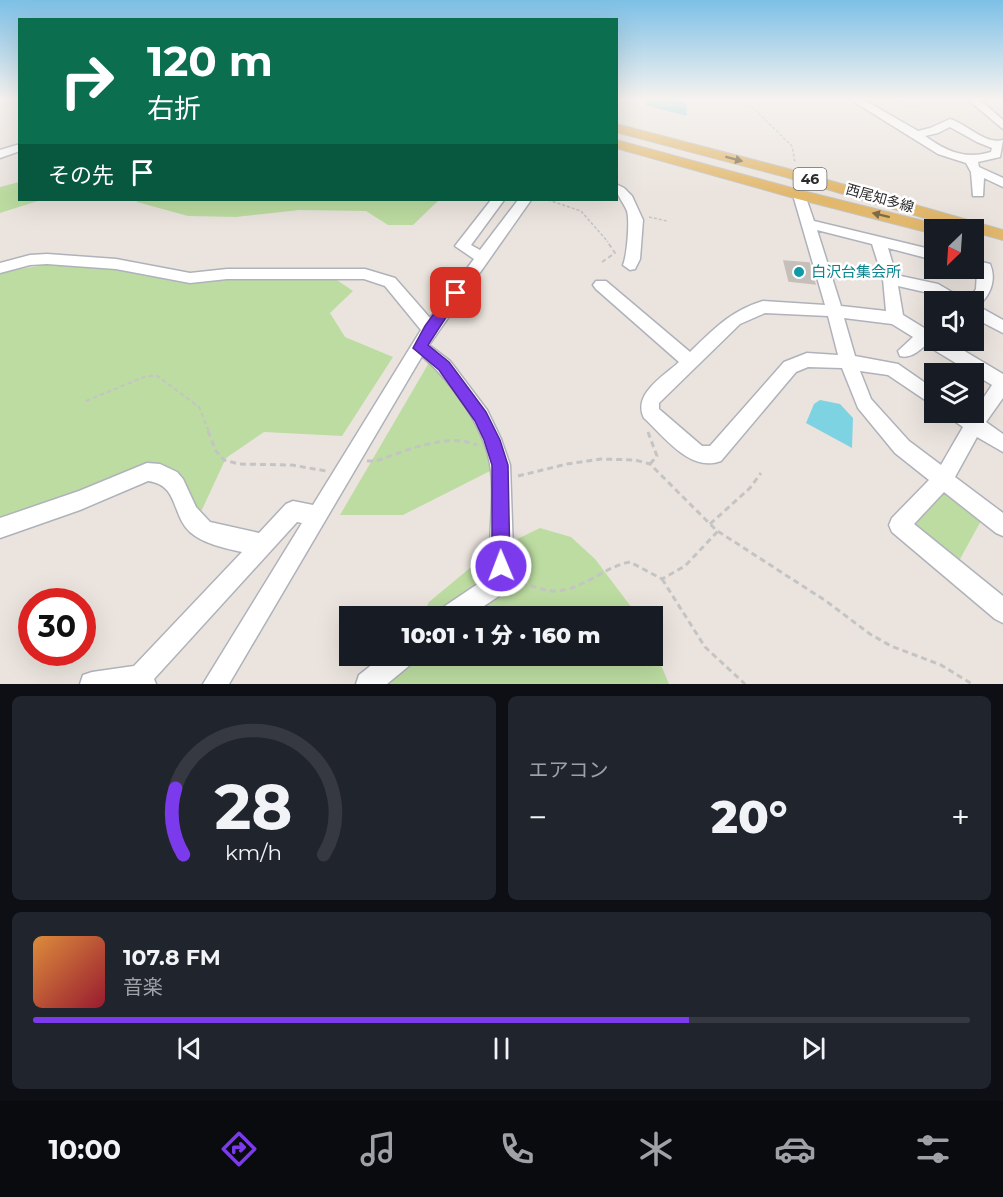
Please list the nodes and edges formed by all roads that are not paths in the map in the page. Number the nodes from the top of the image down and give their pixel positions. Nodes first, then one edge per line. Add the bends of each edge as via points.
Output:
1 (623, 130) edge
2 (908, 130) edge
3 (932, 130) edge
4 (964, 130) edge
5 (916, 135) junction
6 (1001, 144) edge
7 (618, 145) edge
8 (18, 148) edge
9 (0, 154) edge
10 (974, 165) junction
11 (1003, 183) edge
12 (618, 190) edge
13 (978, 193) dead end
14 (799, 195) junction
15 (496, 201) edge
16 (523, 201) edge
17 (809, 224) junction
18 (924, 226) edge
19 (1003, 235) edge
20 (878, 240) junction
21 (984, 241) edge
22 (1003, 246) edge
23 (924, 252) edge
24 (482, 257) junction
25 (630, 265) dead end
26 (0, 268) edge
27 (984, 268) edge
28 (890, 279) junction
29 (601, 285) dead end
30 (938, 291) edge
31 (984, 291) edge
32 (834, 311) junction
33 (984, 317) edge
34 (895, 318) junction
35 (1003, 327) edge
36 (430, 329) junction
37 (924, 336) joint
38 (420, 348) junction
39 (906, 351) dead end
40 (949, 351) edge
41 (690, 362) junction
42 (848, 362) junction
43 (1003, 384) edge
44 (924, 391) edge
45 (974, 424) junction
46 (1003, 444) edge
47 (943, 480) junction
48 (318, 516) junction
49 (1003, 526) edge
50 (0, 528) edge
51 (263, 545) junction
52 (465, 606) edge
53 (1003, 611) edge
54 (389, 666) edge
55 (142, 681) edge
56 (92, 684) edge
57 (215, 684) edge
58 (368, 684) edge

1 -> 19 main road, 西尾知多線 / 46
2 - 5 street
3 - 5 street
4 - 6 street via 981,140
5 - 10 street via 939,153
6 - 10 street via 996,154
7 - 14 main road, 西尾知多線 / 46
8 - 9 street
10 - 11 street
10 - 13 street
12 - 25 street via 636,221
14 - 17 street
18 -> 14 main road, 西尾知多線 / 46
15 - 24 street via 462,246
16 - 24 street
17 - 20 street
17 - 32 street
20 - 23 street
20 - 28 street
21 - 22 main road
24 - 36 street
26 - 36 street via 30,260 58,259 116,264 190,278 227,274 365,274 390,282
27 - 31 street
28 - 30 street
28 - 34 street
29 - 41 street
32 - 34 street
32 - 41 street via 763,307 750,311 734,320
32 - 42 street
33 - 35 street
34 - 37 street
36 - 38 street
37 - 39 street
38 - 48 street
38 - 52 street via 437,358 481,416 500,465 504,580
40 - 43 street
41 - 42 street via 650,400 650,412 699,454 714,455 790,367 807,360
42 - 44 street via 892,369
42 - 47 street via 864,403 902,447
43 - 45 street
45 - 46 street
45 - 47 street
47 - 49 street
47 - 53 street via 899,525
48 - 51 street via 293,511
48 - 57 street
50 - 51 street via 147,472 156,472 174,481 201,529
51 - 55 street
54 - 58 street
55 - 56 street via 126,678

